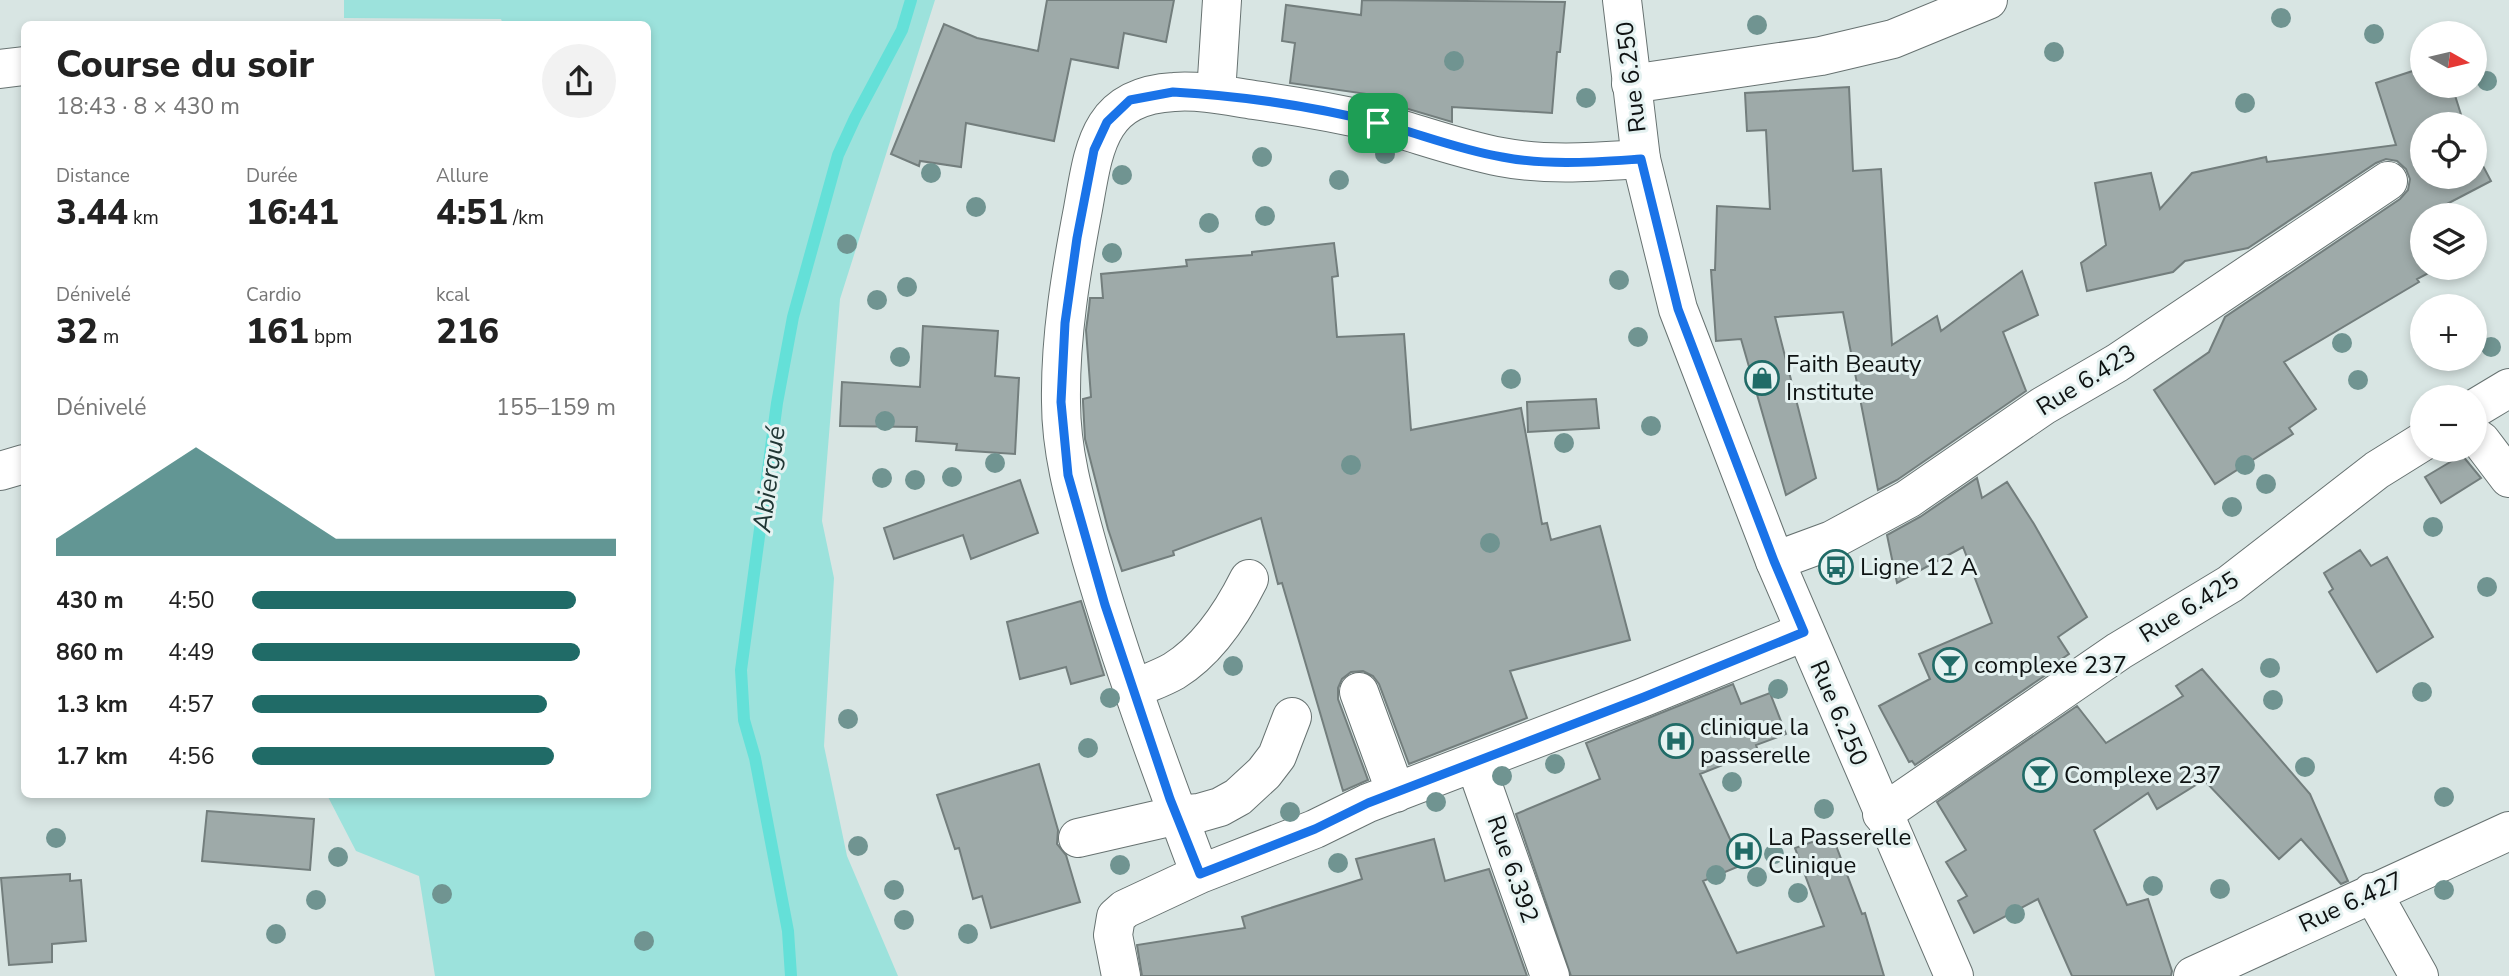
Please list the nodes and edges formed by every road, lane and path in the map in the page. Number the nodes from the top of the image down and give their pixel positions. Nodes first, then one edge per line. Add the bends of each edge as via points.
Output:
1 (1222, 0) edge
2 (1622, 0) edge
3 (1988, 0) edge
4 (21, 66) edge
5 (0, 69) edge
6 (1631, 84) junction
7 (1216, 94) junction
8 (1641, 159) junction
9 (2388, 180) dead end
10 (2509, 388) edge
11 (2487, 401) edge
12 (2487, 449) edge
13 (2410, 450) edge
14 (21, 465) edge
15 (0, 471) edge
16 (2509, 478) edge
17 (1774, 561) junction
18 (1249, 579) dead end
19 (1804, 632) junction
20 (1134, 689) junction
21 (1359, 692) dead end
22 (1292, 717) dead end
23 (1475, 763) junction
24 (1395, 793) junction
25 (1882, 814) junction
26 (1178, 815) junction
27 (2509, 831) edge
28 (1078, 838) dead end
29 (1200, 874) junction
30 (2372, 892) junction
31 (1121, 976) edge
32 (1550, 976) edge
33 (1954, 976) edge
34 (2193, 976) edge
35 (2419, 976) edge

1 - 7 street
2 - 6 street, Rue 6.250
3 - 6 street via 1893,39 1833,53
4 - 5 street
6 - 8 street, Rue 6.250
7 - 8 street via 1378,123 1502,157 1557,162
7 - 20 street via 1173,92 1130,100 1107,122 1094,150 1067,310 1061,402 1068,475
8 - 17 street, Rue 6.250 via 1678,309
9 - 17 street, Rue 6.423 via 1908,499 1832,540
10 - 11 street
12 - 16 street
13 - 25 street, Rue 6.425 via 2230,584 2119,651
14 - 15 street
17 - 19 street, Rue 6.250
18 - 20 street via 1234,611 1215,634 1175,670
19 - 23 street
19 - 25 street, Rue 6.250
20 - 26 street
21 - 24 street
22 - 26 street via 1277,756 1238,797 1208,811
23 - 24 street
23 - 32 street, Rue 6.392
24 - 29 street
25 - 33 street, Rue 6.250
26 - 28 street
26 - 29 street
27 - 30 street, Rue 6.427
29 - 31 street via 1116,917 1113,935
30 - 34 street, Rue 6.427
30 - 35 street

